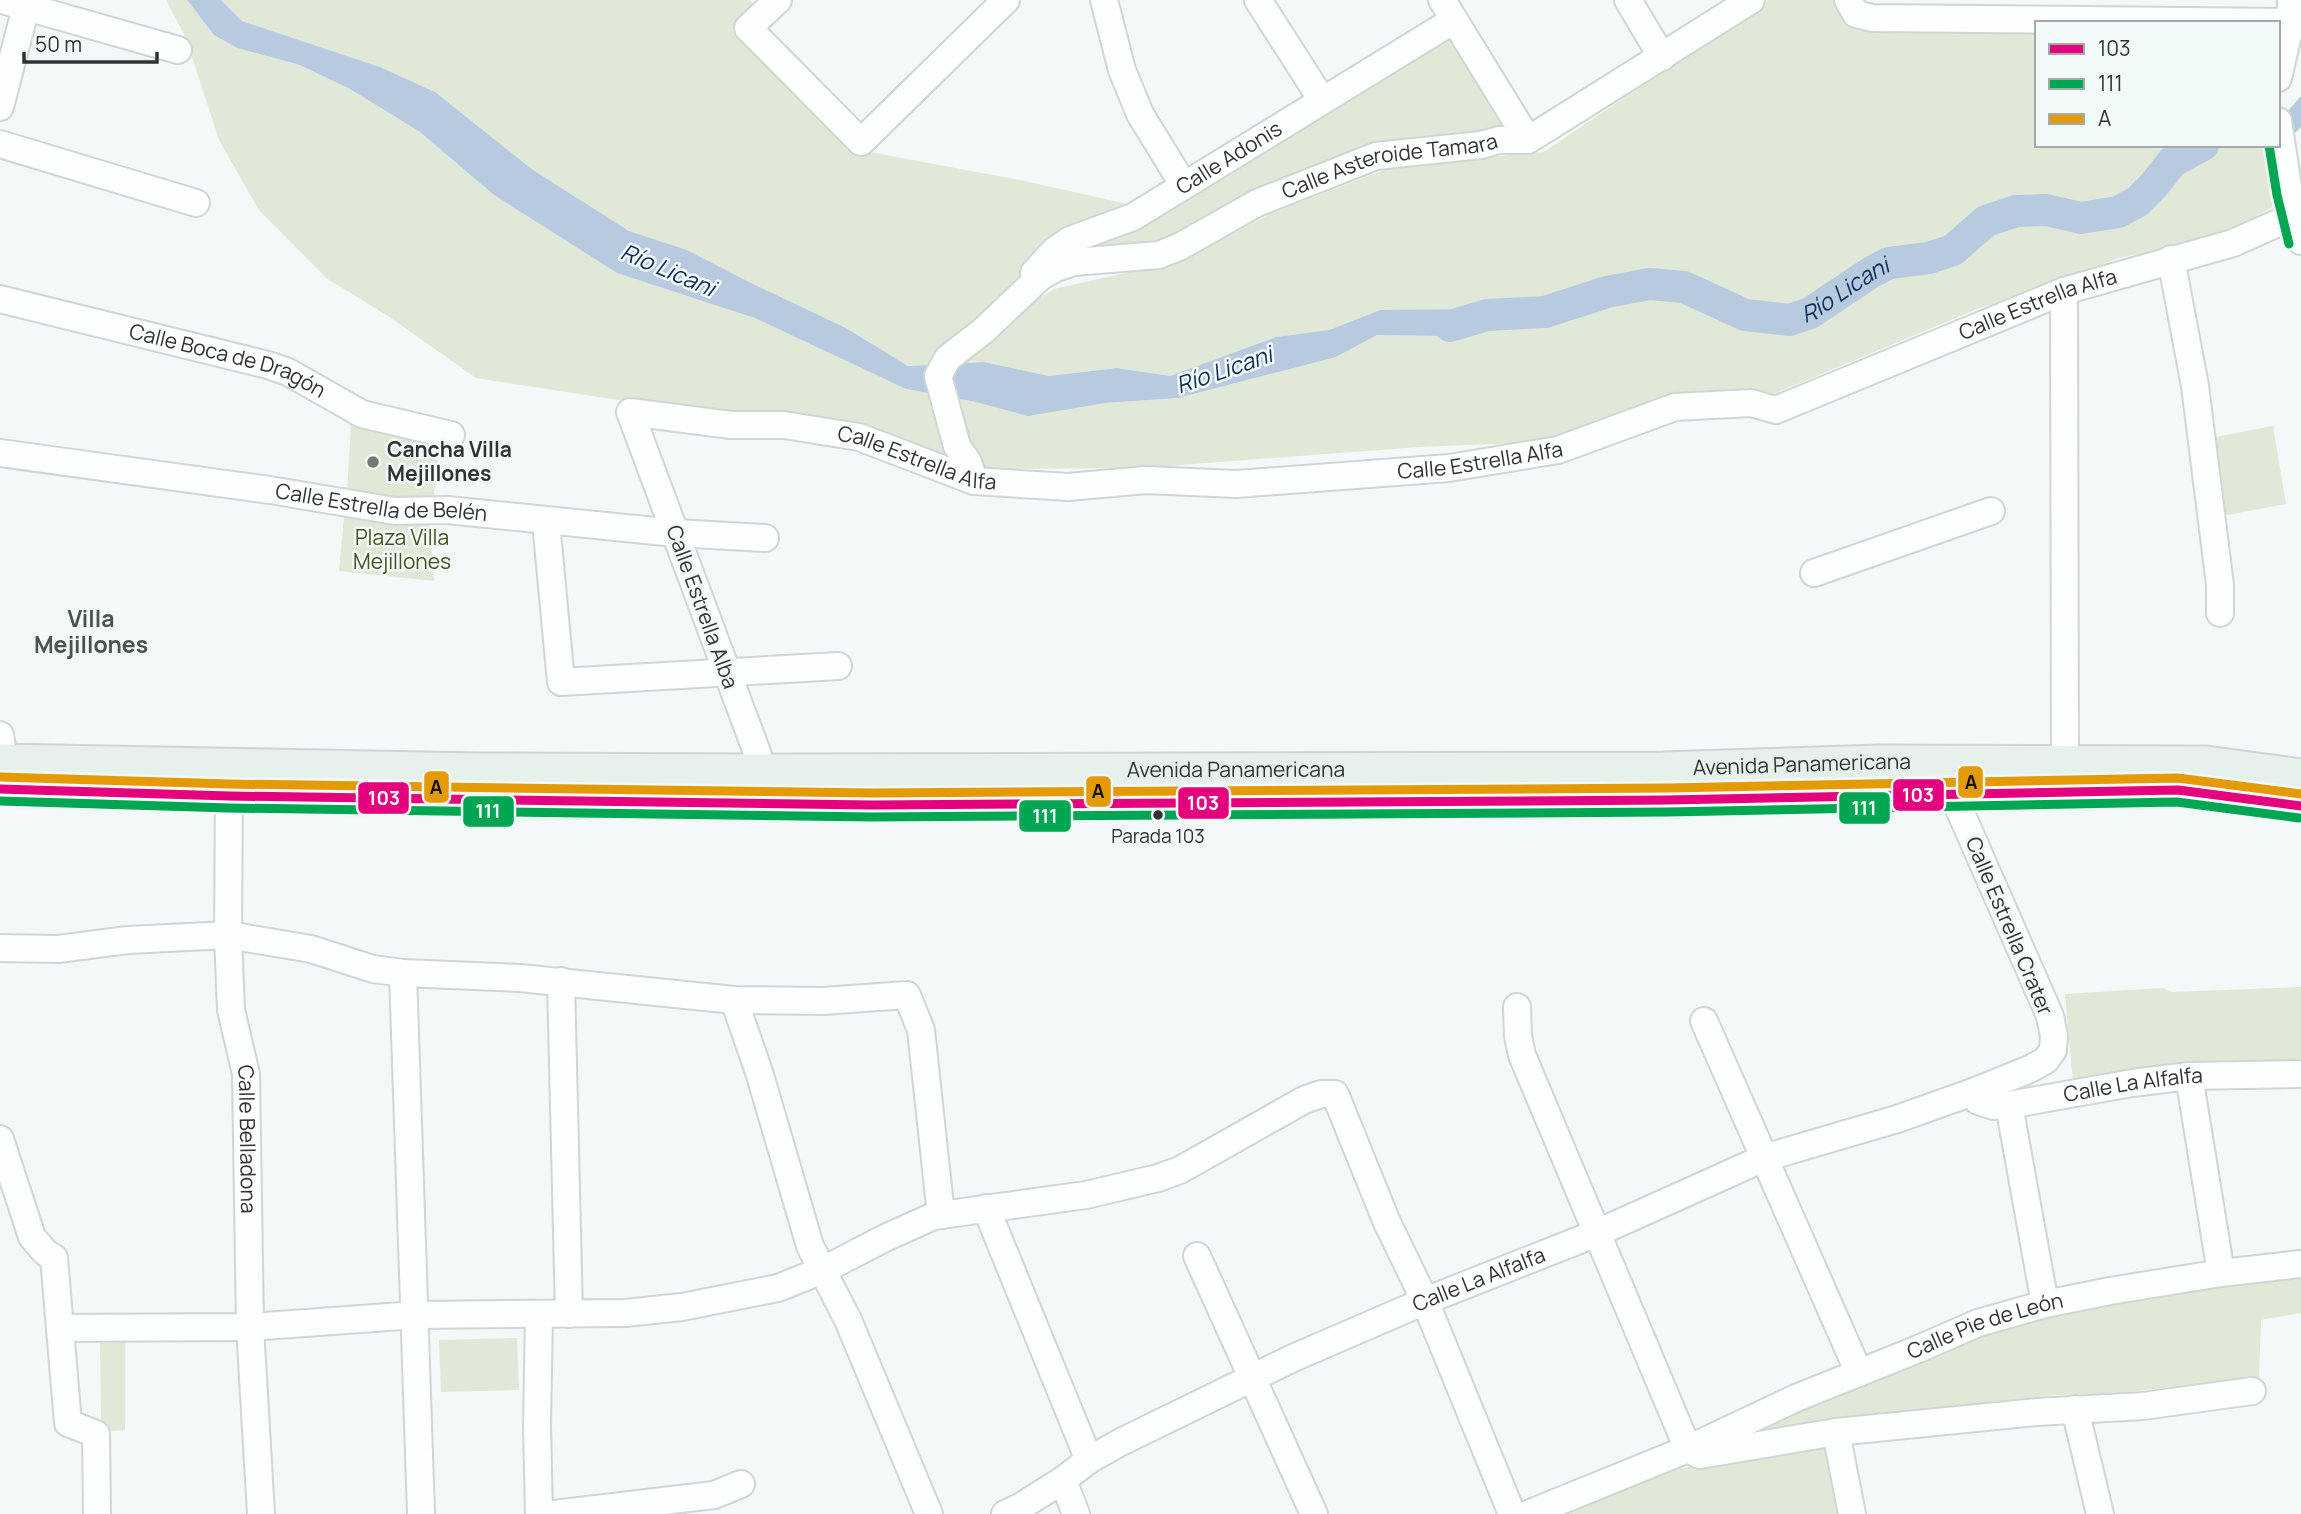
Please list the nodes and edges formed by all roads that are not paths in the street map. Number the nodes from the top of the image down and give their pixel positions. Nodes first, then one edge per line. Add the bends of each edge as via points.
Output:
1 (1006, 0) edge
2 (1104, 0) edge
3 (1258, 0) edge
4 (1628, 0) edge
5 (1751, 0) edge
6 (1848, 0) edge
7 (771, 2) edge
8 (14, 4) edge
9 (1448, 10) edge
10 (2022, 10) edge
11 (2291, 11) edge
12 (178, 50) dead end
13 (1662, 57) junction
14 (2280, 68) edge
15 (1322, 100) junction
16 (0, 107) edge
17 (2280, 132) edge
18 (1528, 140) junction
19 (0, 144) edge
20 (1183, 184) junction
21 (196, 203) dead end
22 (2296, 207) edge
23 (2171, 259) junction
24 (2064, 290) junction
25 (0, 299) edge
26 (1014, 300) junction
27 (630, 412) joint
28 (451, 435) dead end
29 (0, 453) edge
30 (974, 481) junction
31 (1991, 511) dead end
32 (546, 522) junction
33 (675, 533) junction
34 (765, 538) dead end
35 (1814, 573) dead end
36 (2220, 613) dead end
37 (838, 666) dead end
38 (727, 673) junction
39 (1880, 762) junction
40 (1952, 762) junction
41 (2065, 763) junction
42 (3, 767) edge
43 (759, 771) junction
44 (2301, 776) edge
45 (229, 781) junction
46 (1881, 795) junction
47 (1953, 795) junction
48 (760, 804) junction
49 (2301, 806) edge
50 (228, 934) junction
51 (0, 948) edge
52 (404, 973) junction
53 (561, 981) junction
54 (734, 1000) junction
55 (1517, 1007) dead end
56 (1704, 1021) dead end
57 (2053, 1050) joint
58 (2301, 1074) edge
59 (2189, 1076) junction
60 (1973, 1093) junction
61 (2008, 1105) junction
62 (0, 1139) edge
63 (1764, 1158) junction
64 (986, 1208) junction
65 (941, 1215) junction
66 (1597, 1233) junction
67 (1198, 1256) dead end
68 (2301, 1264) edge
69 (823, 1270) junction
70 (2221, 1273) junction
71 (1425, 1301) junction
72 (2045, 1304) junction
73 (539, 1314) junction
74 (569, 1314) junction
75 (415, 1315) junction
76 (250, 1327) junction
77 (60, 1328) junction
78 (1859, 1373) junction
79 (1253, 1378) junction
80 (2252, 1391) dead end
81 (2075, 1409) junction
82 (1836, 1432) junction
83 (1688, 1449) junction
84 (1089, 1460) junction
85 (1063, 1480) junction
86 (741, 1484) dead end
87 (97, 1514) edge
88 (261, 1514) edge
89 (421, 1514) edge
90 (538, 1514) edge
91 (554, 1514) edge
92 (929, 1514) edge
93 (1005, 1514) edge
94 (1076, 1514) edge
95 (1314, 1514) edge
96 (1512, 1514) edge
97 (1528, 1514) edge
98 (1852, 1514) edge
99 (2100, 1514) edge

1 - 7 street via 861,142 748,28
2 - 20 street via 1122,69 1140,114
3 - 15 street
4 - 13 street
5 - 13 street, Calle Asteroide Tamara
6 - 10 street via 1856,14 1872,18
8 - 12 street
8 - 16 street
9 - 15 street, Calle Adonis
9 - 18 street
10 - 11 street
11 - 14 street
13 - 18 street, Calle Asteroide Tamara
15 - 20 street, Calle Adonis
17 - 22 street
18 - 26 street, Calle Asteroide Tamara via 1376,156 1257,203 1159,255 1074,262 1056,268
19 - 21 street
20 - 26 street, Calle Adonis via 1133,217 1070,240 1041,263
22 - 23 street, Calle Estrella Alfa via 2233,243
23 - 24 street, Calle Estrella Alfa
23 - 36 street via 2195,386
24 - 30 street, Calle Estrella Alfa via 1776,410 1751,403 1675,407 1558,450 1449,468 1236,484 1146,480 1068,486
24 - 41 street
25 - 28 street, Calle Boca de Dragón via 268,365 362,414
26 - 30 street via 948,358 938,376 957,446
27 - 30 street, Calle Estrella Alfa via 731,425 784,425 859,437
27 - 33 street, Calle Estrella Alba
29 - 32 street, Calle Estrella de Belén via 395,512 447,510
31 - 35 street
32 - 33 street, Calle Estrella de Belén
32 - 38 street via 561,682
33 - 34 street, Calle Estrella de Belén
33 - 38 street, Calle Estrella Alba
37 - 38 street
38 - 43 street, Calle Estrella Alba via 758,755
39 - 40 main road, Avenida Panamericana
39 - 43 main road, Avenida Panamericana via 1649,769
39 - 46 street
40 - 41 main road, Avenida Panamericana
40 - 47 street, Calle Estrella Crater
41 - 44 main road, Avenida Panamericana via 2206,763
42 - 45 main road, Avenida Panamericana
43 - 45 main road, Avenida Panamericana via 491,770
43 - 48 street, Calle Estrella Alba
45 - 48 main road, Avenida Panamericana
45 - 50 street, Calle Belladona
46 - 47 main road, Avenida Panamericana
46 - 48 main road, Avenida Panamericana
47 - 49 main road, Avenida Panamericana via 2178,790
47 - 57 street, Calle Estrella Crater via 2050,1016
50 - 51 street via 58,949
50 - 52 street
50 - 76 street, Calle Belladona via 232,1010 246,1074
52 - 53 street
52 - 75 street
53 - 54 street
53 - 74 street
54 - 65 street via 823,1001 907,995 921,1030
54 - 69 street via 801,1222
55 - 66 street via 1522,1055
56 - 63 street
57 - 60 street, Calle La Alfalfa via 2030,1069
58 - 59 street, Calle La Alfalfa
59 - 61 street, Calle La Alfalfa
59 - 70 street
60 - 61 street, Calle La Alfalfa via 1978,1101
60 - 63 street, Calle La Alfalfa
61 - 72 street
62 - 77 street via 32,1237 54,1258
63 - 66 street, Calle La Alfalfa
63 - 78 street
64 - 65 street
64 - 71 street via 1086,1195 1158,1178 1304,1100 1335,1094
64 - 84 street
65 - 69 street
66 - 71 street, Calle La Alfalfa
66 - 83 street
67 - 79 street
68 - 70 street, Calle Pie de León
69 - 74 street via 778,1287 682,1307
69 - 92 street
70 - 72 street, Calle Pie de León
71 - 79 street, Calle La Alfalfa
71 - 96 street
72 - 78 street, Calle Pie de León via 1978,1323
73 - 74 street
73 - 75 street
73 - 90 street
75 - 76 street
75 - 89 street
76 - 77 street
76 - 88 street, Calle Belladona
77 - 87 street via 68,1423 96,1434
78 - 83 street, Calle Pie de León
79 - 84 street, Calle La Alfalfa
79 - 95 street
80 - 81 street via 2143,1406
81 - 82 street
81 - 99 street
82 - 83 street via 1700,1455
82 - 98 street
83 - 97 street, Calle Pie de León
84 - 85 street, Calle La Alfalfa
85 - 93 street, Calle La Alfalfa
85 - 94 street
86 - 91 street via 714,1494

